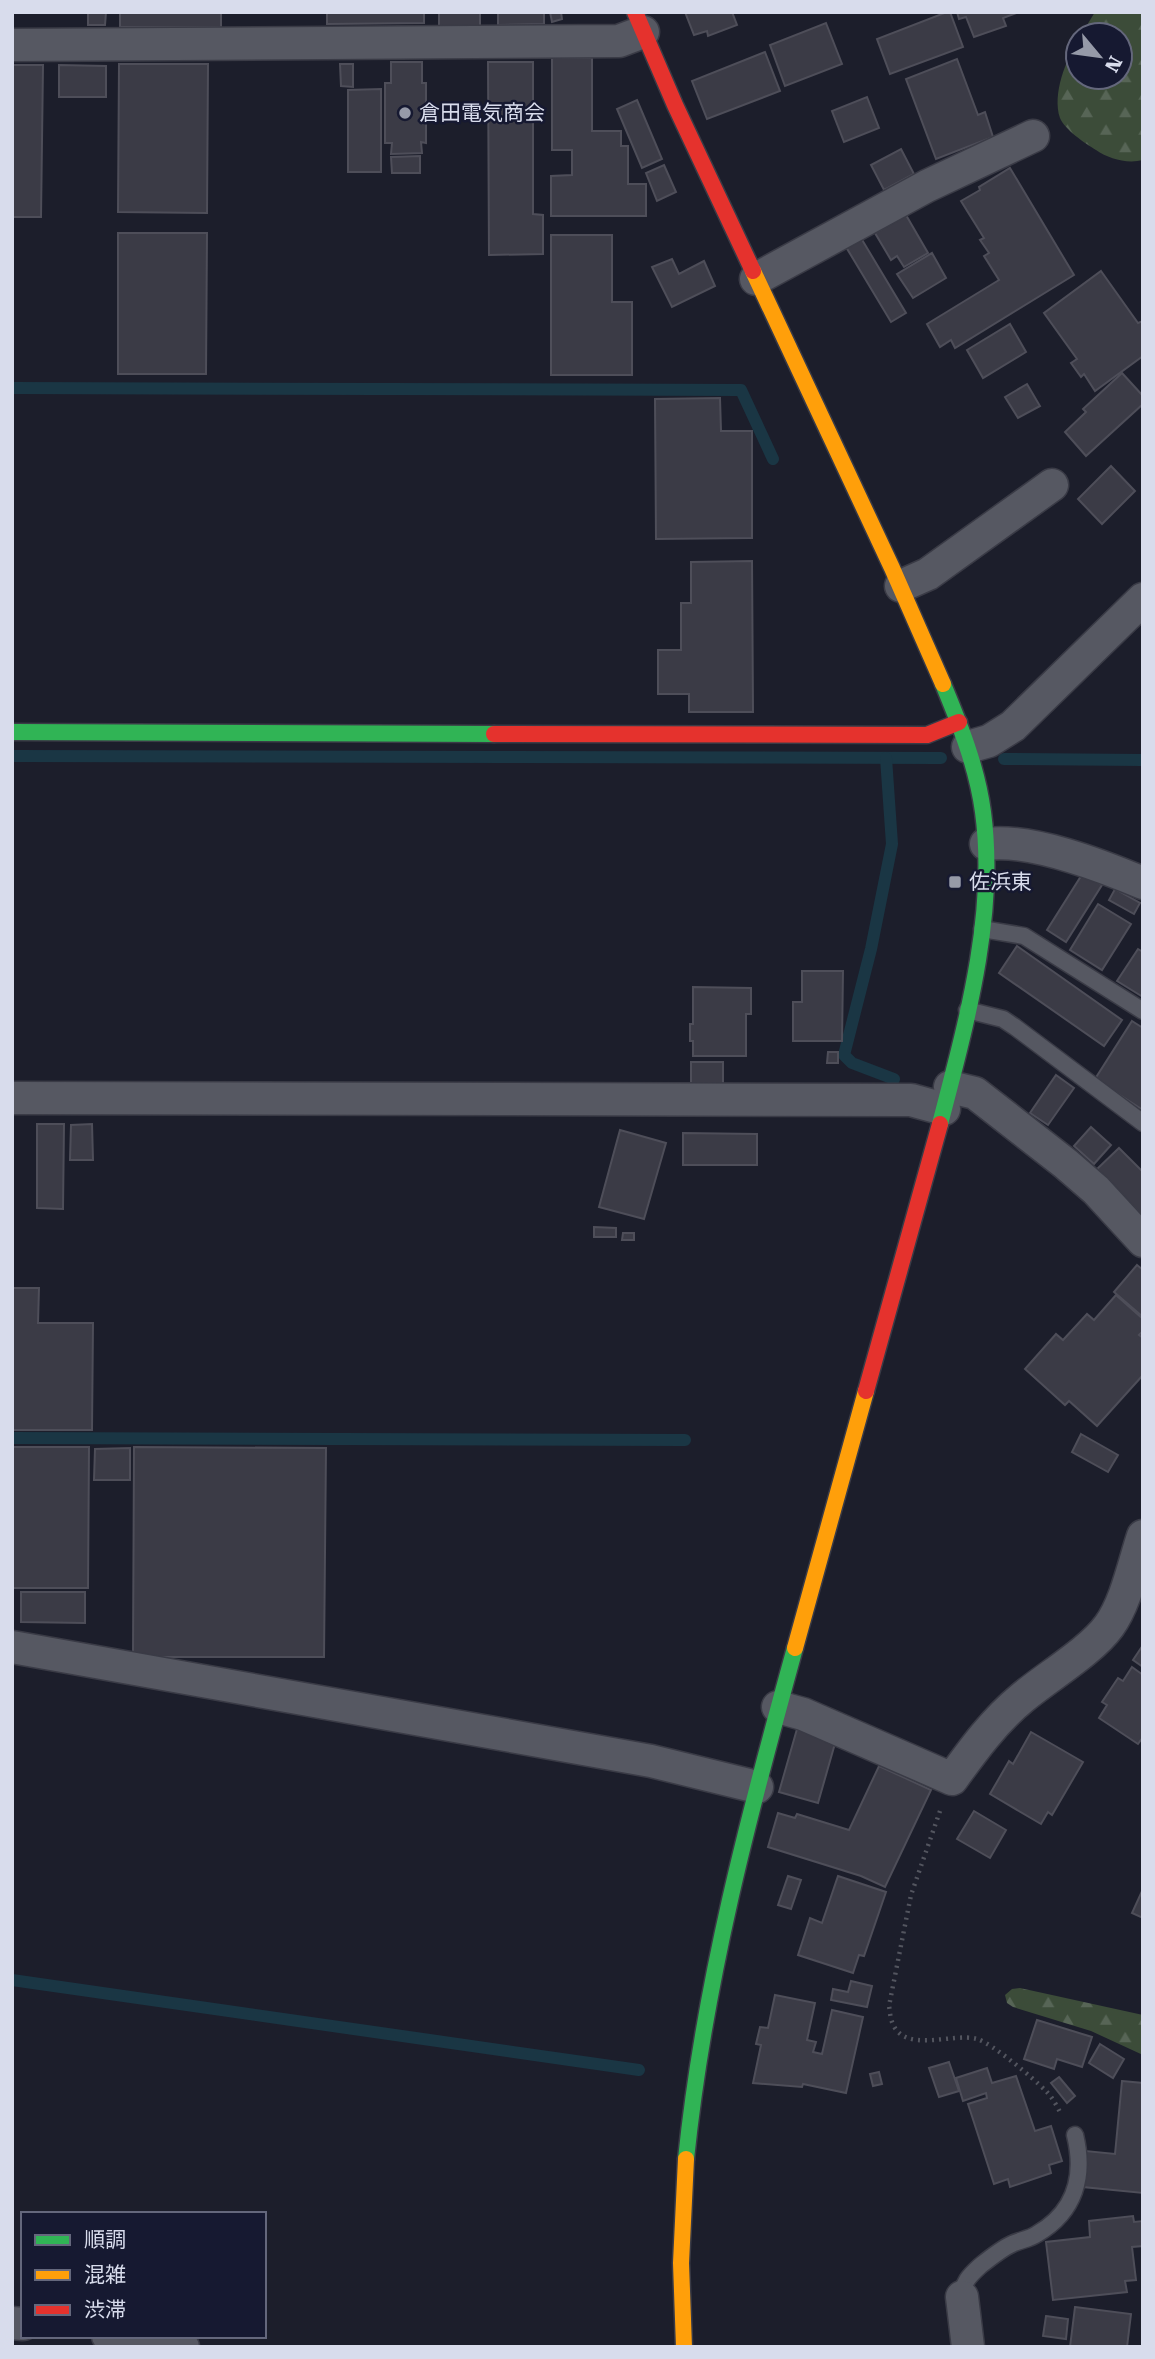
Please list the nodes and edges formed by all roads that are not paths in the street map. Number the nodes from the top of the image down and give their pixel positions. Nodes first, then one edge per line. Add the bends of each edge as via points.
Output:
1 (639, 22) edge
2 (12, 45) edge
3 (1033, 136) dead end
4 (757, 278) junction
5 (1052, 485) dead end
6 (901, 586) junction
7 (1143, 599) edge
8 (12, 733) edge
9 (964, 734) junction
10 (986, 844) junction
11 (1143, 883) edge
12 (982, 929) junction
13 (967, 1010) junction
14 (1143, 1011) edge
15 (12, 1098) edge
16 (947, 1098) junction
17 (1143, 1123) edge
18 (1143, 1241) edge
19 (1143, 1536) edge
20 (12, 1647) edge
21 (778, 1707) junction
22 (757, 1787) junction
23 (1075, 2135) road end
24 (962, 2297) joint
25 (122, 2338) edge
26 (183, 2347) edge
27 (684, 2347) edge
28 (968, 2347) edge

1 - 2 street via 619,41
1 - 4 street via 676,111
3 - 4 street via 919,190
4 - 6 street
5 - 6 street via 928,574
6 - 9 street
7 - 9 street via 1013,726 989,741
8 - 9 street
9 - 10 street via 976,773
10 - 11 street via 1045,850
10 - 12 street
12 - 13 street
12 - 14 lane via 1024,936
13 - 16 street
13 - 17 lane via 1015,1027
15 - 16 street
16 - 18 street via 975,1093 1096,1190
16 - 21 street
19 - 21 street via 1109,1626 999,1719 952,1779
20 - 22 street via 651,1761
21 - 22 street
22 - 27 street via 718,1958 693,2100 682,2216
23 - 24 lane via 1080,2174 1065,2210 1035,2236 1011,2245 971,2274
24 - 28 street
25 - 26 street

